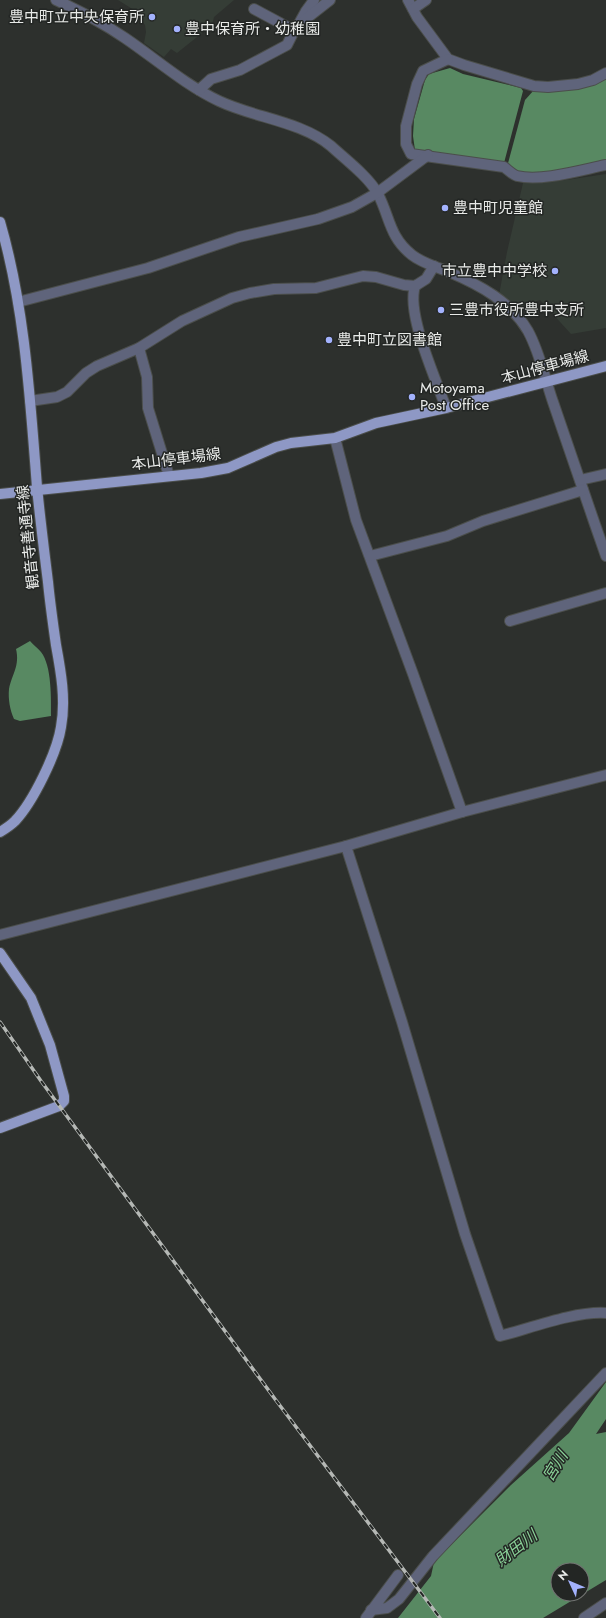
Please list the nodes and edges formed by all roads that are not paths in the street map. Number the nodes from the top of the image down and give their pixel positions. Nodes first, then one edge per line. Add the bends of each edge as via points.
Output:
1 (56, 0) edge
2 (330, 0) edge
3 (426, 0) edge
4 (311, 1) edge
5 (411, 5) edge
6 (254, 9) dead end
7 (295, 31) junction
8 (448, 58) junction
9 (606, 73) edge
10 (199, 90) junction
11 (428, 155) junction
12 (606, 165) edge
13 (377, 193) junction
14 (0, 222) edge
15 (434, 266) junction
16 (415, 286) junction
17 (18, 302) junction
18 (139, 348) junction
19 (606, 366) edge
20 (546, 382) junction
21 (30, 401) junction
22 (446, 408) junction
23 (335, 438) junction
24 (606, 474) edge
25 (169, 476) junction
26 (581, 485) junction
27 (37, 490) junction
28 (0, 494) edge
29 (370, 556) junction
30 (606, 556) edge
31 (606, 593) edge
32 (510, 621) dead end
33 (606, 774) edge
34 (462, 812) junction
35 (0, 832) edge
36 (346, 846) junction
37 (0, 935) edge
38 (0, 953) edge
39 (0, 1128) edge
40 (606, 1313) edge
41 (606, 1373) edge
42 (398, 1575) dead end
43 (606, 1603) edge
44 (369, 1614) edge
45 (584, 1618) edge

1 - 10 street via 92,17 123,36
2 - 7 street
3 - 5 street
4 - 7 street
5 - 8 street
6 - 7 street
7 - 10 street via 287,45 240,70 211,79
8 - 9 street via 534,86 578,84
8 - 11 street via 423,71 406,126 406,144 411,154
10 - 13 street via 225,104 315,136 362,174
11 - 12 street via 504,167 516,176 558,175
11 - 13 street
13 - 15 street via 392,231 404,249
13 - 17 street via 352,207 318,219 239,237 148,268
14 - 17 main road, 観音寺善通寺線
15 - 16 street via 426,279
15 - 20 street via 489,291 518,317 536,348
16 - 18 street via 363,276 316,288 250,293 232,298 182,321
16 - 22 street via 413,305 417,326
17 - 21 main road, 観音寺善通寺線
18 - 21 street via 97,366 67,392 57,397
18 - 25 street via 147,377 148,408
19 - 20 main road, 本山停車場線
20 - 22 main road, 本山停車場線
20 - 26 street
21 - 27 main road, 観音寺善通寺線
22 - 23 main road, 本山停車場線 via 376,423
23 - 25 main road, 本山停車場線 via 276,447 228,468
23 - 29 street via 356,520
24 - 26 street
25 - 27 main road, 本山停車場線
26 - 29 street via 446,536
26 - 30 street
27 - 28 main road, 本山停車場線
27 - 35 main road, 観音寺善通寺線 via 63,692 63,716 56,745 46,770 27,805 14,822
29 - 34 street
31 - 32 street
33 - 34 street
34 - 36 street
36 - 37 street
36 - 40 street via 465,1234 500,1336 592,1312
38 - 39 main road via 31,998 50,1045 64,1101 59,1106
41 - 44 street via 433,1556 399,1599 387,1608
42 - 44 street
43 - 45 street

